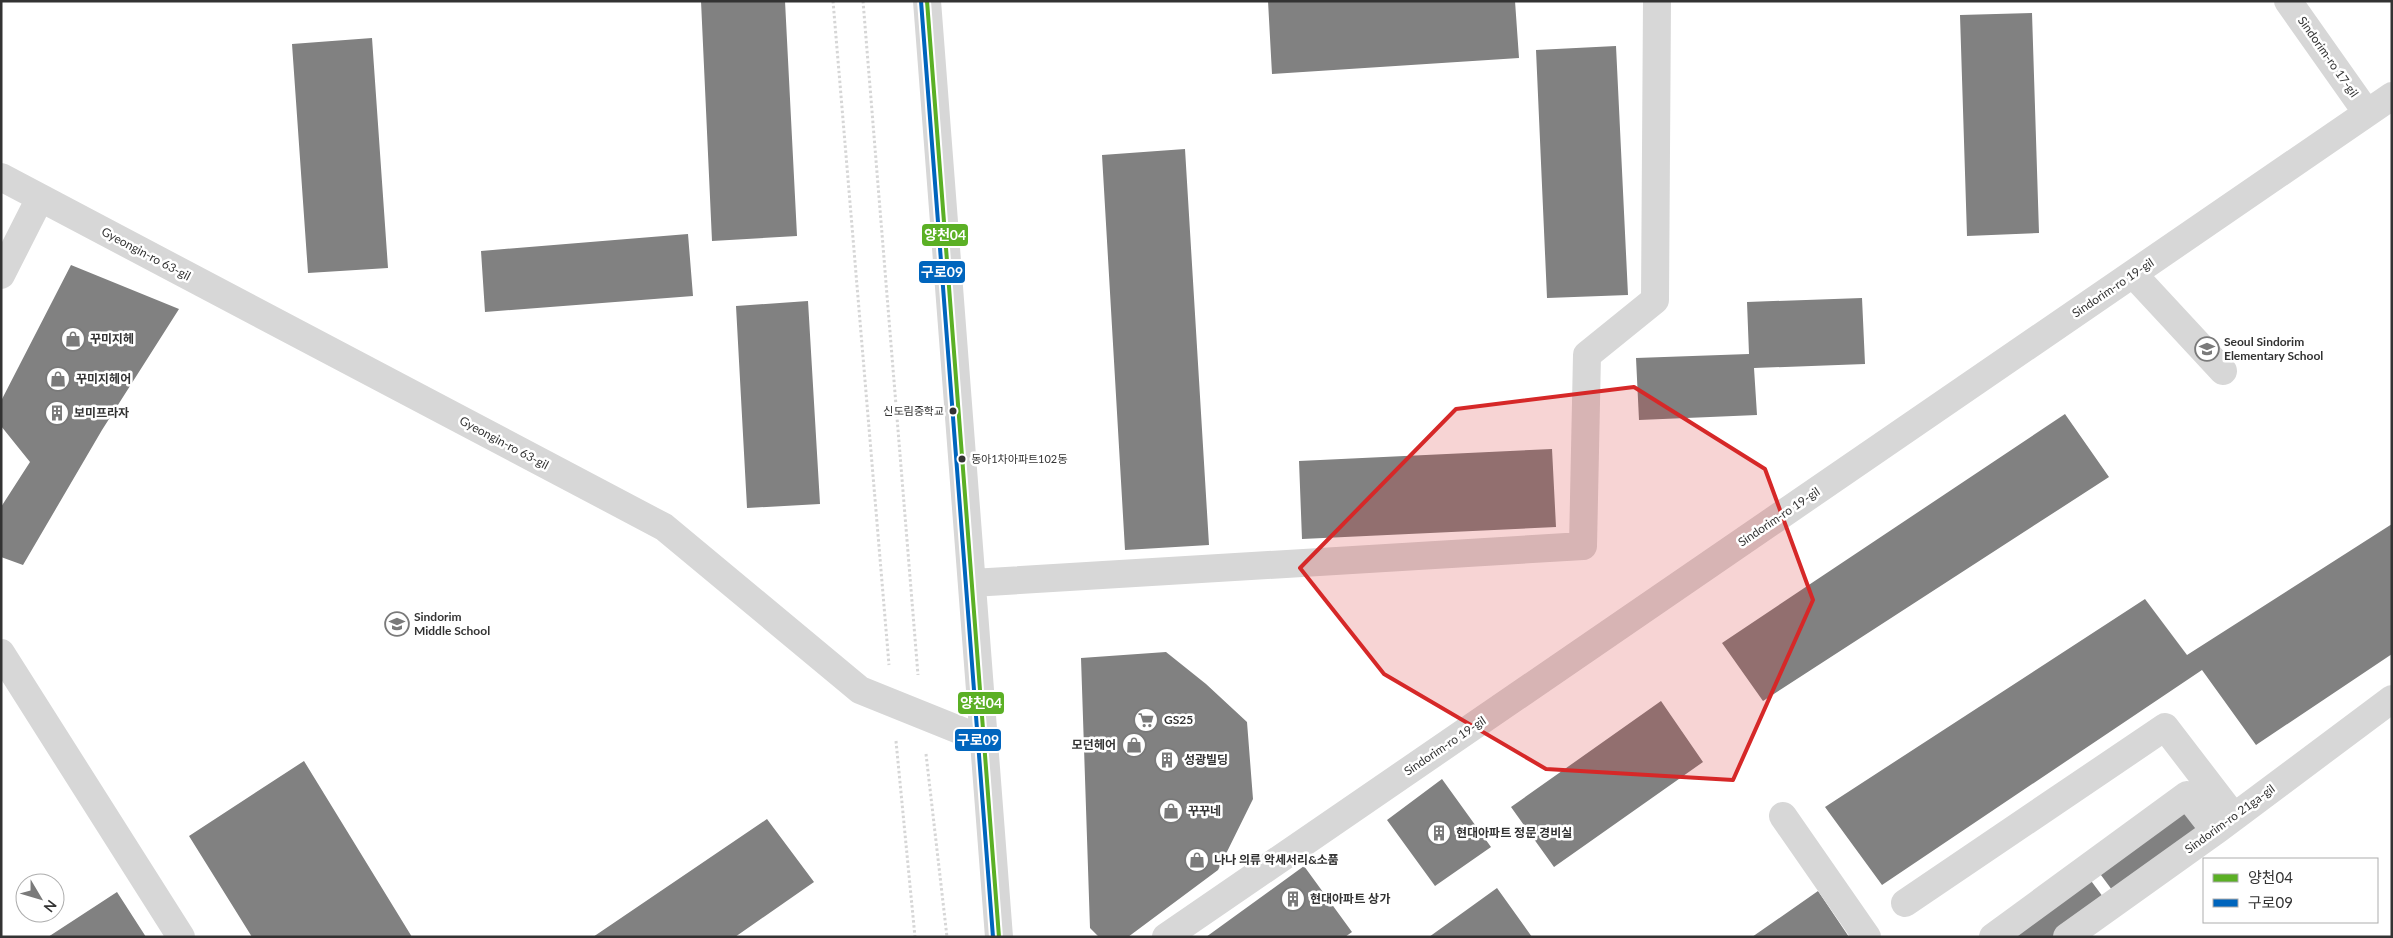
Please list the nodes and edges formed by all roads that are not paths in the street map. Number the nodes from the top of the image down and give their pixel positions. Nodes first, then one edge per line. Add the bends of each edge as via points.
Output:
1 (927, 1) edge
2 (1657, 1) edge
3 (2288, 1) edge
4 (2392, 96) edge
5 (2368, 113) junction
6 (1, 177) edge
7 (40, 198) junction
8 (2133, 274) junction
9 (1, 275) edge
10 (2223, 371) dead end
11 (972, 582) junction
12 (1, 653) edge
13 (2392, 699) edge
14 (984, 740) junction
15 (1783, 816) dead end
16 (2224, 824) junction
17 (1905, 903) dead end
18 (181, 937) edge
19 (999, 937) edge
20 (1166, 937) edge
21 (1867, 937) edge
22 (1993, 937) edge
23 (2067, 937) edge

1 - 11 street
2 - 11 street via 1656,300 1587,355 1583,546
3 - 5 street, Sindorim-ro 17-gil
4 - 5 street, Sindorim-ro 19-gil
5 - 8 street, Sindorim-ro 19-gil
6 - 7 street, Gyeongin-ro 63-gil
7 - 9 street
7 - 14 street, Gyeongin-ro 63-gil via 664,527 860,690
8 - 10 street
8 - 20 street, Sindorim-ro 19-gil
11 - 14 street
12 - 18 street
13 - 16 street, Sindorim-ro 21ga-gil
14 - 19 street
15 - 21 street
16 - 17 street via 2165,727
16 - 22 street via 2187,795
16 - 23 street, Sindorim-ro 21ga-gil

